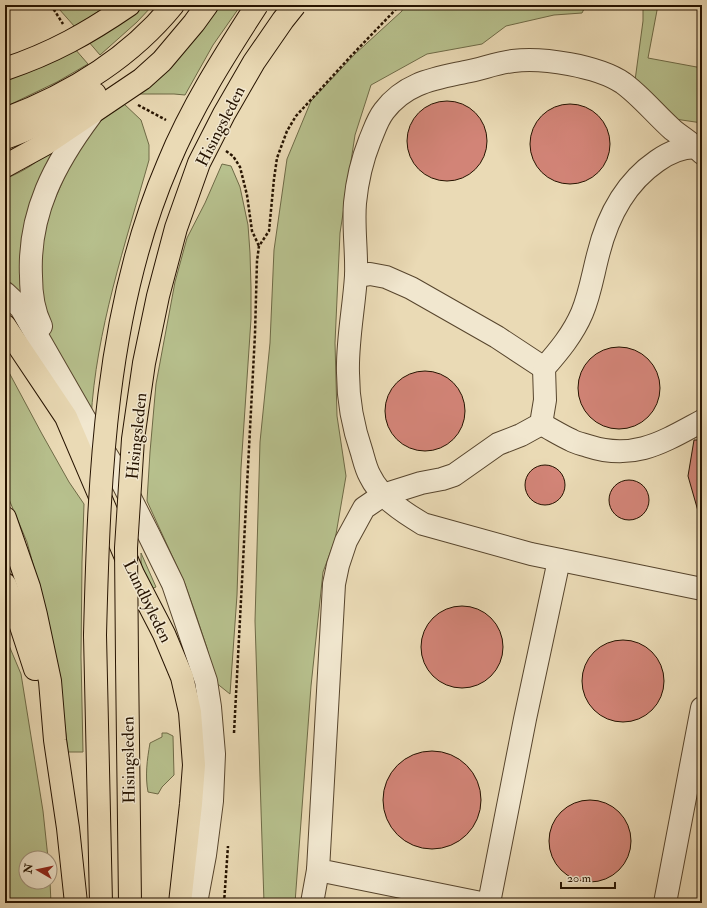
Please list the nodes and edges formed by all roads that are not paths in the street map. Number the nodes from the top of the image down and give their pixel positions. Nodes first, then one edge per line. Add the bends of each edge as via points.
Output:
1 (129, 5) edge
2 (173, 5) edge
3 (192, 5) edge
4 (207, 5) edge
5 (257, 5) edge
6 (295, 5) edge
7 (5, 68) edge
8 (93, 112) junction
9 (5, 119) edge
10 (5, 138) edge
11 (700, 149) edge
12 (5, 166) edge
13 (356, 276) junction
14 (5, 293) edge
15 (5, 326) edge
16 (544, 368) junction
17 (702, 421) edge
18 (87, 423) junction
19 (541, 424) junction
20 (383, 495) junction
21 (5, 518) edge
22 (559, 560) junction
23 (5, 584) edge
24 (702, 589) edge
25 (702, 708) edge
26 (55, 740) junction
27 (318, 870) junction
28 (76, 903) edge
29 (101, 903) edge
30 (130, 903) edge
31 (180, 903) edge
32 (196, 903) edge
33 (312, 903) edge
34 (481, 903) edge
35 (489, 903) edge
36 (665, 903) edge

1 - 7 highway via 94,29 61,47
2 - 9 highway via 130,50 86,81 53,99
3 - 10 highway via 153,52 106,88 37,126
4 - 8 highway via 162,61 142,79
5 - 29 highway, Hisingsleden, bridge via 198,101 168,164 147,220 128,287 114,357 97,536 95,635
6 - 30 highway, Hisingsleden, bridge via 254,62 199,164 176,228 144,363 133,439 126,548
8 - 12 highway via 47,143
8 - 18 lane via 72,140 43,196 34,233 30,266 36,317
11 - 13 lane via 674,130 622,83 576,66 557,62 514,61 419,83 404,91 383,112 365,152 355,205
11 - 16 lane via 681,149 668,153 637,177 620,199 606,228 591,290 582,313 561,349
13 - 16 lane via 370,274 386,277 411,288 497,337
13 - 20 lane via 348,372 349,402 356,437 370,476
14 - 18 lane via 21,308
15 - 31 highway, Lundbyleden via 66,417 133,574 164,634 182,677 190,712 194,765
16 - 19 lane via 545,400
17 - 19 lane via 658,444 629,452 613,452 572,441
18 - 32 lane via 118,474 173,584 206,681 214,754 205,855
19 - 20 lane via 498,444 454,475
20 - 22 lane via 423,524
20 - 27 lane via 364,508 346,541 334,584
21 - 26 highway via 36,615 50,681
22 - 24 lane
22 - 35 lane
23 - 26 highway via 32,658
25 - 36 lane
26 - 28 highway
27 - 33 lane
27 - 34 lane

